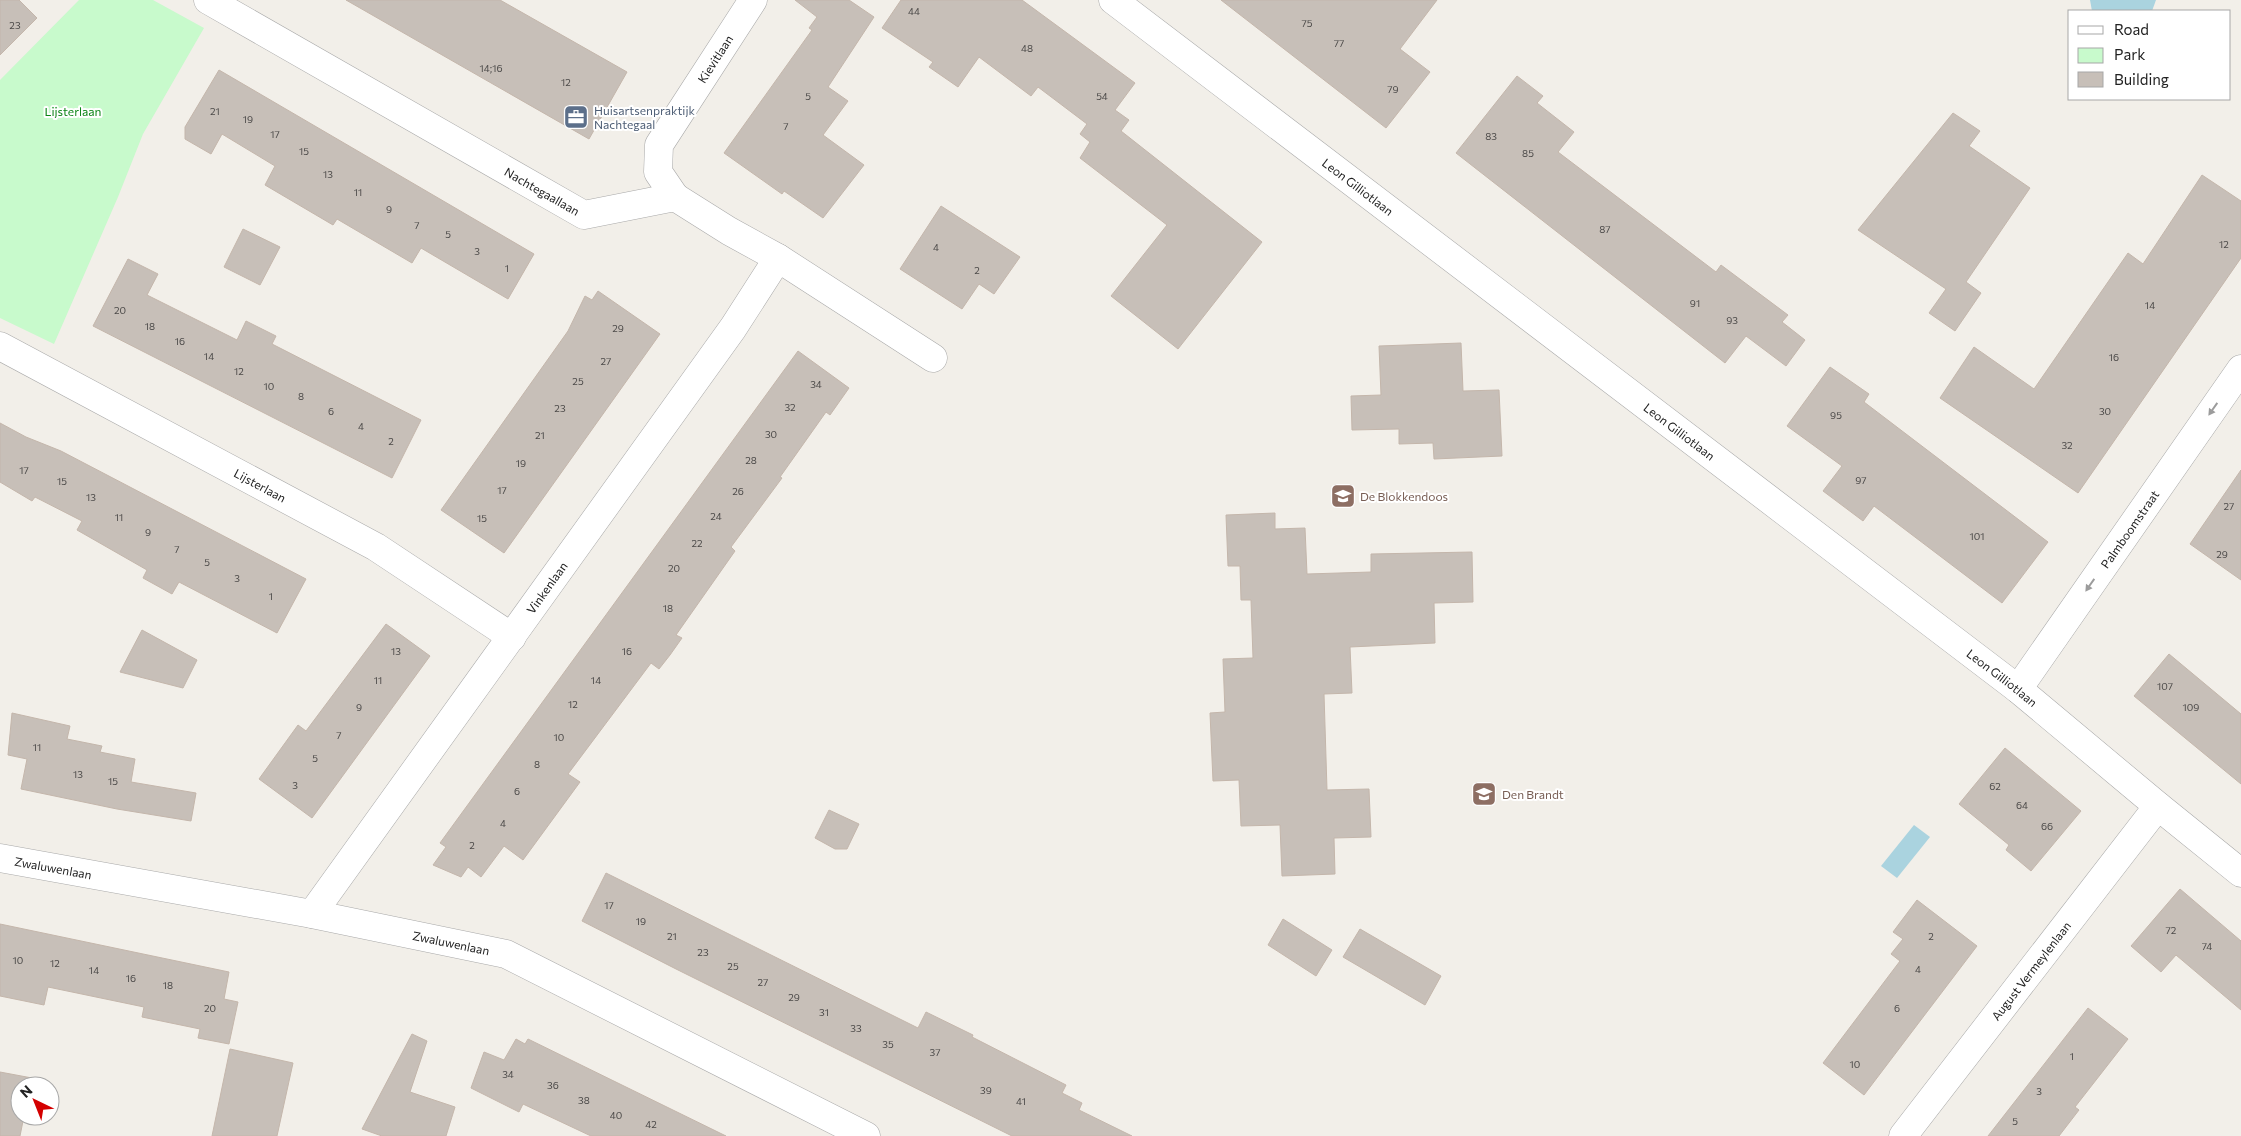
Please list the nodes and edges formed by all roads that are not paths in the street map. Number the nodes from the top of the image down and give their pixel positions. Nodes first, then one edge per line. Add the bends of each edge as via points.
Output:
1 (208, 0) edge
2 (753, 0) edge
3 (1113, 0) edge
4 (675, 197) junction
5 (778, 258) junction
6 (0, 346) edge
7 (933, 358) dead end
8 (2241, 369) edge
9 (512, 637) junction
10 (2018, 689) junction
11 (2158, 806) junction
12 (0, 858) edge
13 (2241, 872) edge
14 (312, 914) junction
15 (866, 1136) edge
16 (1903, 1136) edge

1 - 4 street, Nachtegaallaan via 584,215
2 - 4 street, Kievitlaan via 659,146 658,172
3 - 10 street, Leon Gilliotlaan
4 - 5 street
5 - 7 street
5 - 9 street, Vinkenlaan via 734,328
6 - 9 street, Lijsterlaan via 376,547
8 -> 10 street, Palmboomstraat
9 - 14 street, Vinkenlaan
10 - 11 street, Leon Gilliotlaan
11 - 13 street, Leon Gilliotlaan
11 - 16 street, August Vermeylenlaan
12 - 14 street, Zwaluwenlaan
14 - 15 street, Zwaluwenlaan via 506,954

